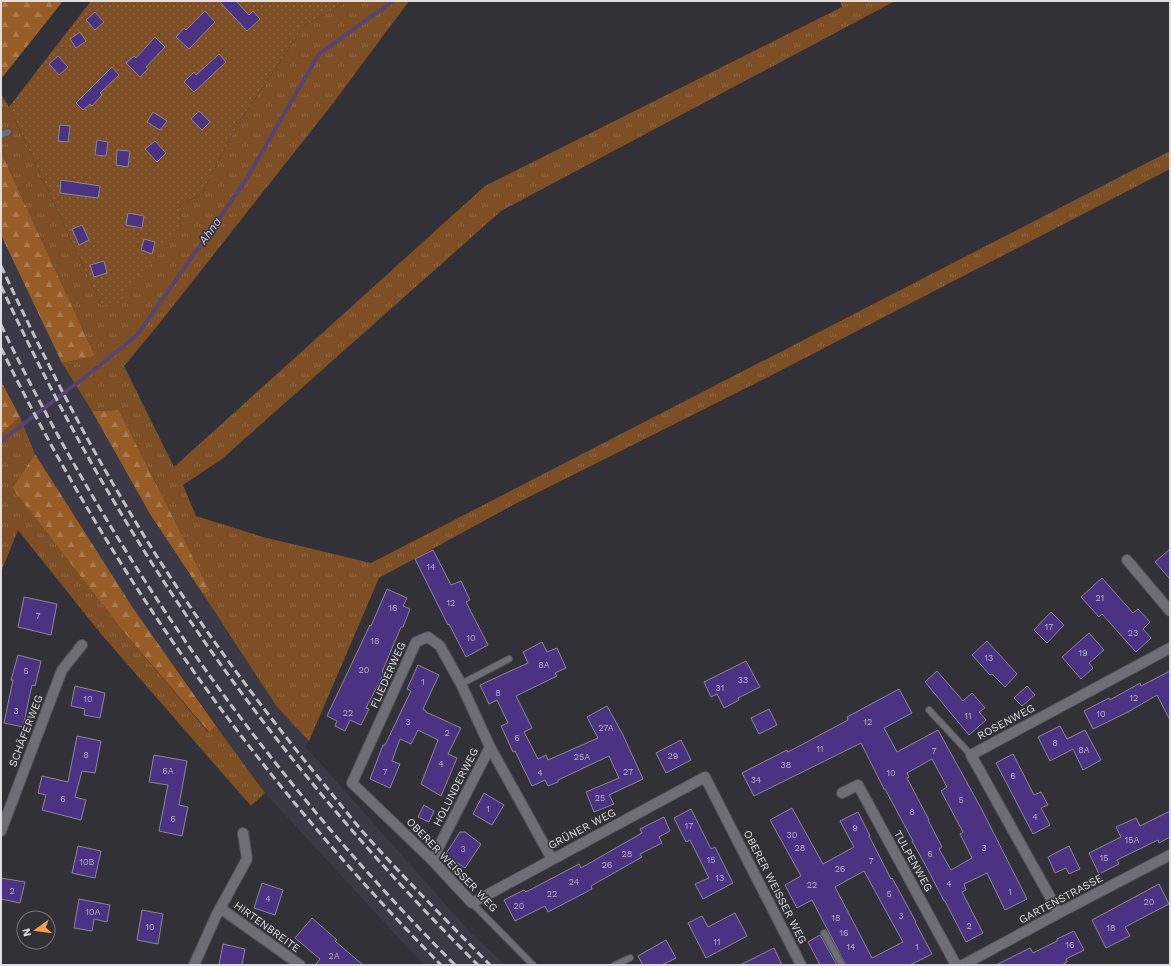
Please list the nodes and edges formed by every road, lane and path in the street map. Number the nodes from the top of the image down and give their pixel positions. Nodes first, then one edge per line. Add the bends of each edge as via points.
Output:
1 (8, 132) dead end
2 (1, 135) edge
3 (1127, 560) dead end
4 (1170, 611) edge
5 (82, 645) dead end
6 (1170, 648) edge
7 (509, 659) dead end
8 (461, 684) junction
9 (929, 710) dead end
10 (490, 747) junction
11 (971, 755) junction
12 (705, 777) joint
13 (352, 783) joint
14 (842, 793) dead end
15 (1, 831) edge
16 (243, 833) dead end
17 (1170, 855) edge
18 (552, 859) junction
19 (432, 860) junction
20 (472, 903) junction
21 (220, 908) junction
22 (1059, 913) junction
23 (824, 933) dead end
24 (630, 958) dead end
25 (194, 965) edge
26 (300, 965) edge
27 (534, 965) edge
28 (616, 965) edge
29 (801, 965) edge
30 (842, 965) edge
31 (956, 965) edge
32 (963, 965) edge

1 - 2 lane
3 - 4 street
5 - 15 street, SCHÄFERWEG via 62,670
6 - 11 street, ROSENWEG
7 - 8 lane
8 - 10 street, FLIEDERWEG
8 - 13 street, FLIEDERWEG via 440,646 428,637 416,642
9 - 11 lane
10 - 18 street, FLIEDERWEG
10 - 19 street, HOLUNDERWEG
11 - 22 street, ROSENWEG
12 - 18 street, GRÜNER WEG
12 - 29 street, OBERER WEISSER WEG
13 - 19 street, OBERER WEISSER WEG
14 - 31 street, TULPENWEG via 858,785
16 - 21 street, HIRTENBREITE via 247,859
17 - 22 street, GARTENSTRASSE
18 - 20 street, GRÜNER WEG
19 - 20 street, OBERER WEISSER WEG
20 - 27 lane, OBERER WEISSER WEG
21 - 25 street, HIRTENBREITE
21 - 26 street, HIRTENBREITE
22 - 32 street, GARTENSTRASSE
23 - 30 lane
24 - 28 lane

